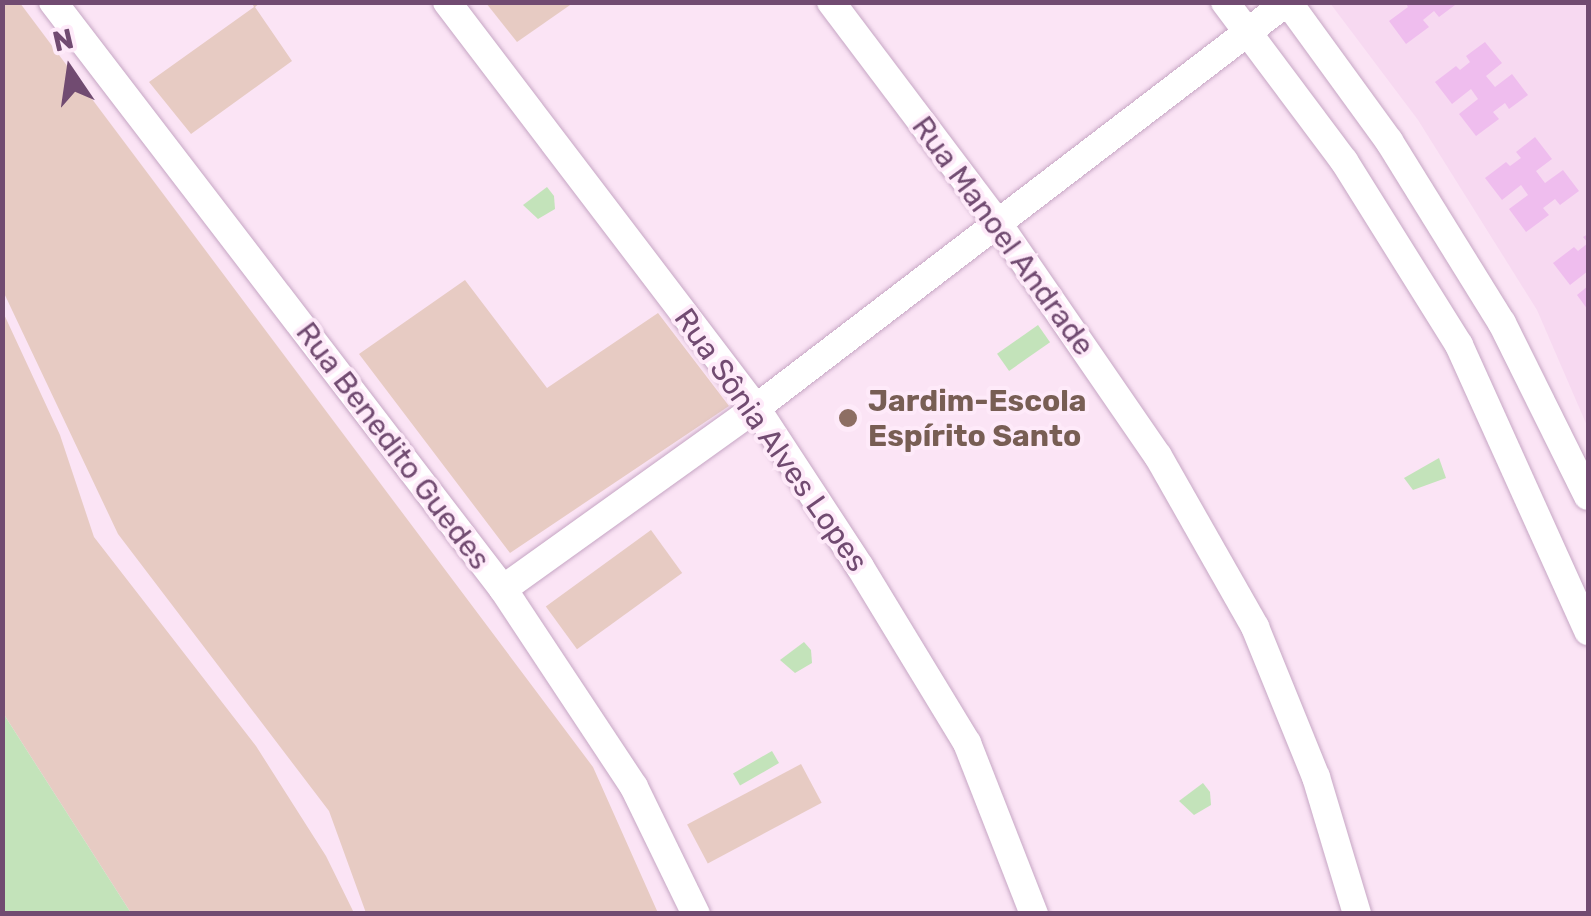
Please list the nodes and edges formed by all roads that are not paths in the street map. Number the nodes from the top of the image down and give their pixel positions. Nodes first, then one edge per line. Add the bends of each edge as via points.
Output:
1 (54, 2) edge
2 (448, 2) edge
3 (831, 2) edge
4 (1225, 2) edge
5 (1288, 2) edge
6 (1248, 32) junction
7 (999, 225) junction
8 (756, 408) junction
9 (1588, 496) edge
10 (503, 589) junction
11 (1588, 631) edge
12 (696, 914) edge
13 (1034, 914) edge
14 (1357, 914) edge

1 - 10 street, Rua Benedito Guedes
2 - 8 street, Rua Sônia Alves Lopes
3 - 7 street, Rua Manoel Andrade
4 - 6 street
5 - 6 street
5 - 9 street via 1389,141 1492,306
6 - 7 street
6 - 11 street via 1344,161 1459,345
7 - 8 street
7 - 14 street, Rua Manoel Andrade via 1158,456 1255,627 1316,777
8 - 10 street
8 - 13 street, Rua Sônia Alves Lopes via 967,743
10 - 12 street, Rua Benedito Guedes via 634,787

